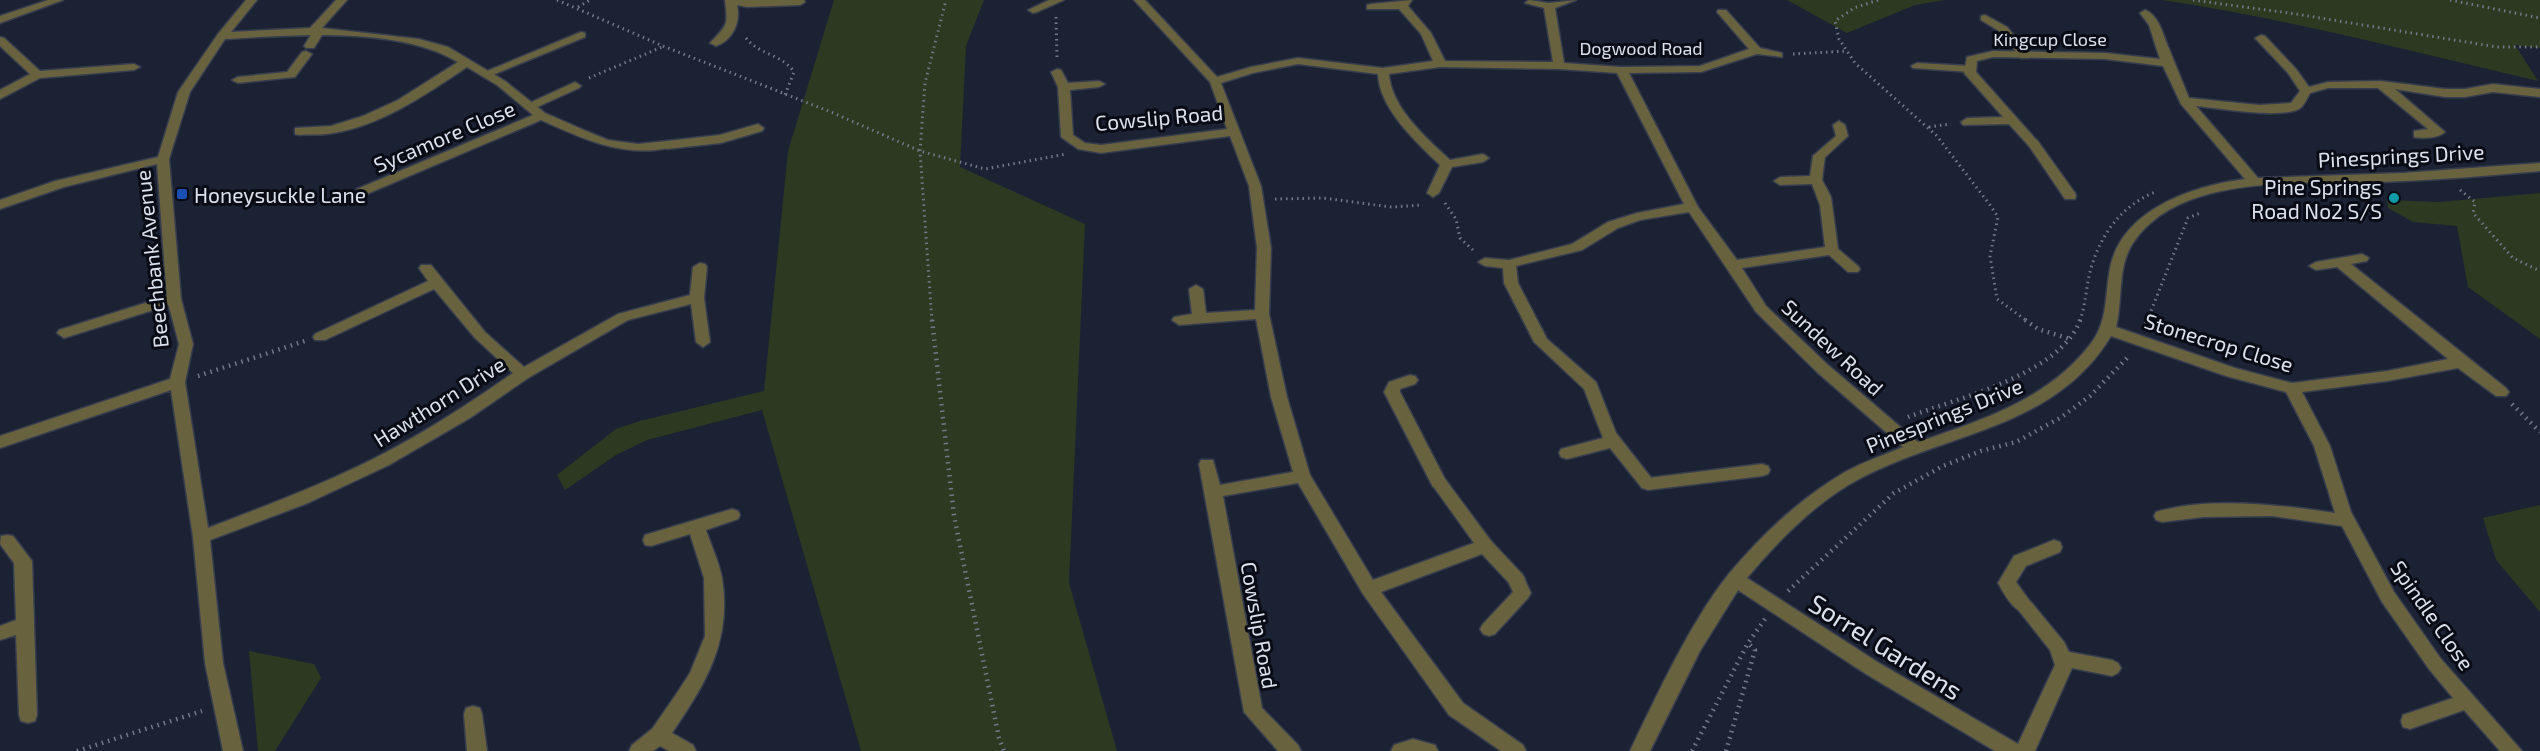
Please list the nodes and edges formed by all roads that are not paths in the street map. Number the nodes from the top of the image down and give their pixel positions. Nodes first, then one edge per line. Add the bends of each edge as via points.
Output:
1 (58, 0) edge
2 (252, 0) edge
3 (342, 0) edge
4 (1139, 0) edge
5 (1571, 0) edge
6 (731, 1) edge
7 (1057, 1) edge
8 (800, 2) dead end
9 (1405, 3) edge
10 (1530, 3) dead end
11 (1550, 6) junction
12 (1371, 8) dead end
13 (1033, 10) dead end
14 (1722, 12) dead end
15 (2145, 13) dead end
16 (1985, 18) dead end
17 (0, 20) edge
18 (315, 32) junction
19 (581, 35) dead end
20 (222, 36) junction
21 (2261, 38) dead end
22 (0, 40) edge
23 (716, 43) dead end
24 (1756, 50) junction
25 (1778, 55) road end
26 (2025, 56) junction
27 (467, 62) junction
28 (2167, 63) junction
29 (1440, 64) junction
30 (1559, 66) junction
31 (1917, 66) dead end
32 (134, 67) dead end
33 (1970, 69) junction
34 (1622, 70) junction
35 (1383, 71) junction
36 (1057, 72) road end
37 (486, 74) junction
38 (37, 75) junction
39 (238, 80) dead end
40 (1215, 81) junction
41 (1100, 84) dead end
42 (2381, 84) junction
43 (575, 86) road end
44 (1064, 87) junction
45 (2306, 91) junction
46 (2540, 93) edge
47 (0, 95) edge
48 (2185, 101) junction
49 (529, 106) junction
50 (541, 116) junction
51 (2010, 120) junction
52 (1967, 122) dead end
53 (1839, 125) dead end
54 (758, 128) dead end
55 (298, 131) dead end
56 (1236, 132) junction
57 (2418, 134) dead end
58 (638, 148) junction
59 (1483, 158) dead end
60 (163, 159) junction
61 (633, 162) dead end
62 (1447, 164) junction
63 (2540, 167) edge
64 (1816, 180) junction
65 (1780, 181) dead end
66 (2254, 182) junction
67 (362, 192) dead end
68 (1433, 193) road end
69 (2070, 196) dead end
70 (0, 205) edge
71 (1692, 207) junction
72 (1832, 250) junction
73 (2362, 258) dead end
74 (1485, 262) road end
75 (2340, 262) junction
76 (1509, 264) junction
77 (1733, 265) junction
78 (2316, 266) dead end
79 (700, 267) dead end
80 (426, 268) dead end
81 (1853, 269) dead end
82 (435, 283) junction
83 (1196, 289) dead end
84 (697, 298) junction
85 (174, 299) junction
86 (1262, 314) junction
87 (1200, 318) junction
88 (1179, 320) dead end
89 (2107, 330) junction
90 (64, 333) dead end
91 (320, 337) road end
92 (703, 342) dead end
93 (2461, 362) junction
94 (523, 374) junction
95 (1410, 380) dead end
96 (177, 382) junction
97 (2292, 388) junction
98 (2501, 392) road end
99 (1614, 441) junction
100 (0, 442) edge
101 (1916, 449) junction
102 (1567, 453) dead end
103 (1207, 464) dead end
104 (1762, 470) dead end
105 (1302, 476) junction
106 (1214, 492) junction
107 (732, 514) dead end
108 (2162, 516) dead end
109 (2349, 521) junction
110 (696, 526) junction
111 (201, 537) junction
112 (651, 540) dead end
113 (7, 541) dead end
114 (1485, 546) junction
115 (2054, 547) dead end
116 (1735, 579) junction
117 (1369, 589) junction
118 (24, 625) junction
119 (1489, 629) dead end
120 (0, 633) edge
121 (2061, 658) junction
122 (2112, 668) dead end
123 (2467, 701) junction
124 (473, 714) dead end
125 (28, 715) dead end
126 (2409, 720) dead end
127 (659, 735) junction
128 (233, 751) edge
129 (476, 751) edge
130 (639, 751) edge
131 (686, 751) edge
132 (1291, 751) edge
133 (1401, 751) edge
134 (1428, 751) edge
135 (1516, 751) edge
136 (1640, 751) edge
137 (2013, 751) edge
138 (2025, 751) edge
139 (2512, 751) edge

1 - 17 street
2 - 20 street, Beechbank Avenue
3 - 18 street
4 - 40 street, Cowslip Road
5 - 11 street
6 - 8 street
6 - 23 street via 735,21 727,35
7 - 13 street
9 - 12 street
9 - 29 street via 1436,48
10 - 11 street
11 - 30 street, Dogwood Road
14 - 24 street
15 - 28 street via 2154,24
16 - 26 street via 2003,29
18 - 20 street, Sycamore Close
18 - 27 street, Sycamore Close via 419,42 444,49
18 - 39 street via 291,75
19 - 37 street
20 - 60 street, Beechbank Avenue via 184,92
21 - 45 street
22 - 38 street
24 - 25 street
24 - 34 street, Dogwood Road via 1701,69
26 - 28 street, Kingcup Close via 2105,56
26 - 33 street, Kingcup Close via 1993,54 1971,59
27 - 37 street, Sycamore Close
27 - 55 street via 401,104 367,119 330,130
28 - 48 street
29 - 30 street, Dogwood Road
29 - 35 street, Dogwood Road
30 - 34 street, Dogwood Road
31 - 33 street
32 - 38 street
33 - 51 street, Kingcup Close
34 - 71 street, Sundew Road
35 - 40 street, Dogwood Road via 1298,61
35 - 62 street via 1385,89 1394,103
36 - 44 street, Cowslip Road
37 - 49 street, Sycamore Close
38 - 47 street
40 - 56 street, Cowslip Road
41 - 44 street, Cowslip Road
42 - 45 street via 2328,85
42 - 46 street via 2445,93 2493,88
42 - 57 street via 2439,132
43 - 49 street
44 - 56 street, Cowslip Road via 1067,137 1082,146 1101,149
45 - 48 street via 2298,104 2284,108
48 - 66 street
49 - 50 street, Sycamore Close
50 - 58 street, Sycamore Close via 605,143
50 - 67 street, Sycamore Close
51 - 52 street
51 - 69 street, Kingcup Close via 2033,143
53 - 64 street via 1842,136 1819,156
54 - 58 street, Sycamore Close via 721,139
56 - 86 street, Cowslip Road via 1257,199 1264,248
58 - 61 street
59 - 62 street
60 - 70 street via 69,181
60 - 85 street, Beechbank Avenue
62 - 68 street
63 - 66 street, Pinesprings Drive via 2444,176
64 - 65 street
64 - 72 street via 1825,191
66 - 89 street, Pinesprings Drive via 2196,194 2162,209 2136,230 2121,253
71 - 76 street via 1613,225 1577,247
71 - 77 street, Sundew Road
72 - 77 street
72 - 81 street
73 - 75 street
74 - 76 street
75 - 78 street
75 - 93 street
76 - 99 street via 1511,283 1541,342 1591,386
77 - 101 street, Sundew Road via 1761,309
79 - 84 street
80 - 82 street
82 - 91 street
82 - 94 street via 480,335
83 - 87 street
84 - 92 street
84 - 94 street, Hawthorn Drive via 623,317
85 - 90 street
85 - 96 street, Beechbank Avenue via 186,344
86 - 87 street
86 - 105 street, Cowslip Road via 1279,397
87 - 88 street
89 - 97 street, Stonecrop Close
89 - 101 street, Pinesprings Drive via 2078,369 2049,393 2015,414
93 - 97 street, Stonecrop Close
93 - 98 street
94 - 111 street, Hawthorn Drive via 465,414 383,461 302,499
95 - 114 street via 1394,386 1392,392 1439,483
96 - 100 street
96 - 111 street, Beechbank Avenue
97 - 109 street, Spindle Close via 2322,446
99 - 102 street
99 - 104 street via 1648,484
101 - 116 street, Pinesprings Drive via 1852,475 1795,516
103 - 106 street, Cowslip Road
105 - 106 street
105 - 117 street, Cowslip Road
106 - 132 street, Cowslip Road via 1253,712
107 - 110 street
108 - 109 street via 2272,510
109 - 123 street, Spindle Close via 2388,597 2435,664
110 - 112 street
110 - 127 street via 712,578 714,636 698,676
111 - 128 street, Beechbank Avenue via 214,663
113 - 118 street via 23,561
114 - 117 street
114 - 119 street via 1516,579 1522,593
115 - 121 street via 2020,561 2007,583 2058,647
116 - 136 street, Pinesprings Drive via 1696,637
116 - 137 street, Sorrel Gardens via 1943,714
117 - 135 street, Cowslip Road via 1456,710
118 - 120 street
118 - 125 street
121 - 122 street
121 - 138 street via 2064,665 2058,681
123 - 126 street, Spindle Close
123 - 139 street, Spindle Close
124 - 129 street
127 - 130 street
127 - 131 street
133 - 134 street via 1413,747

